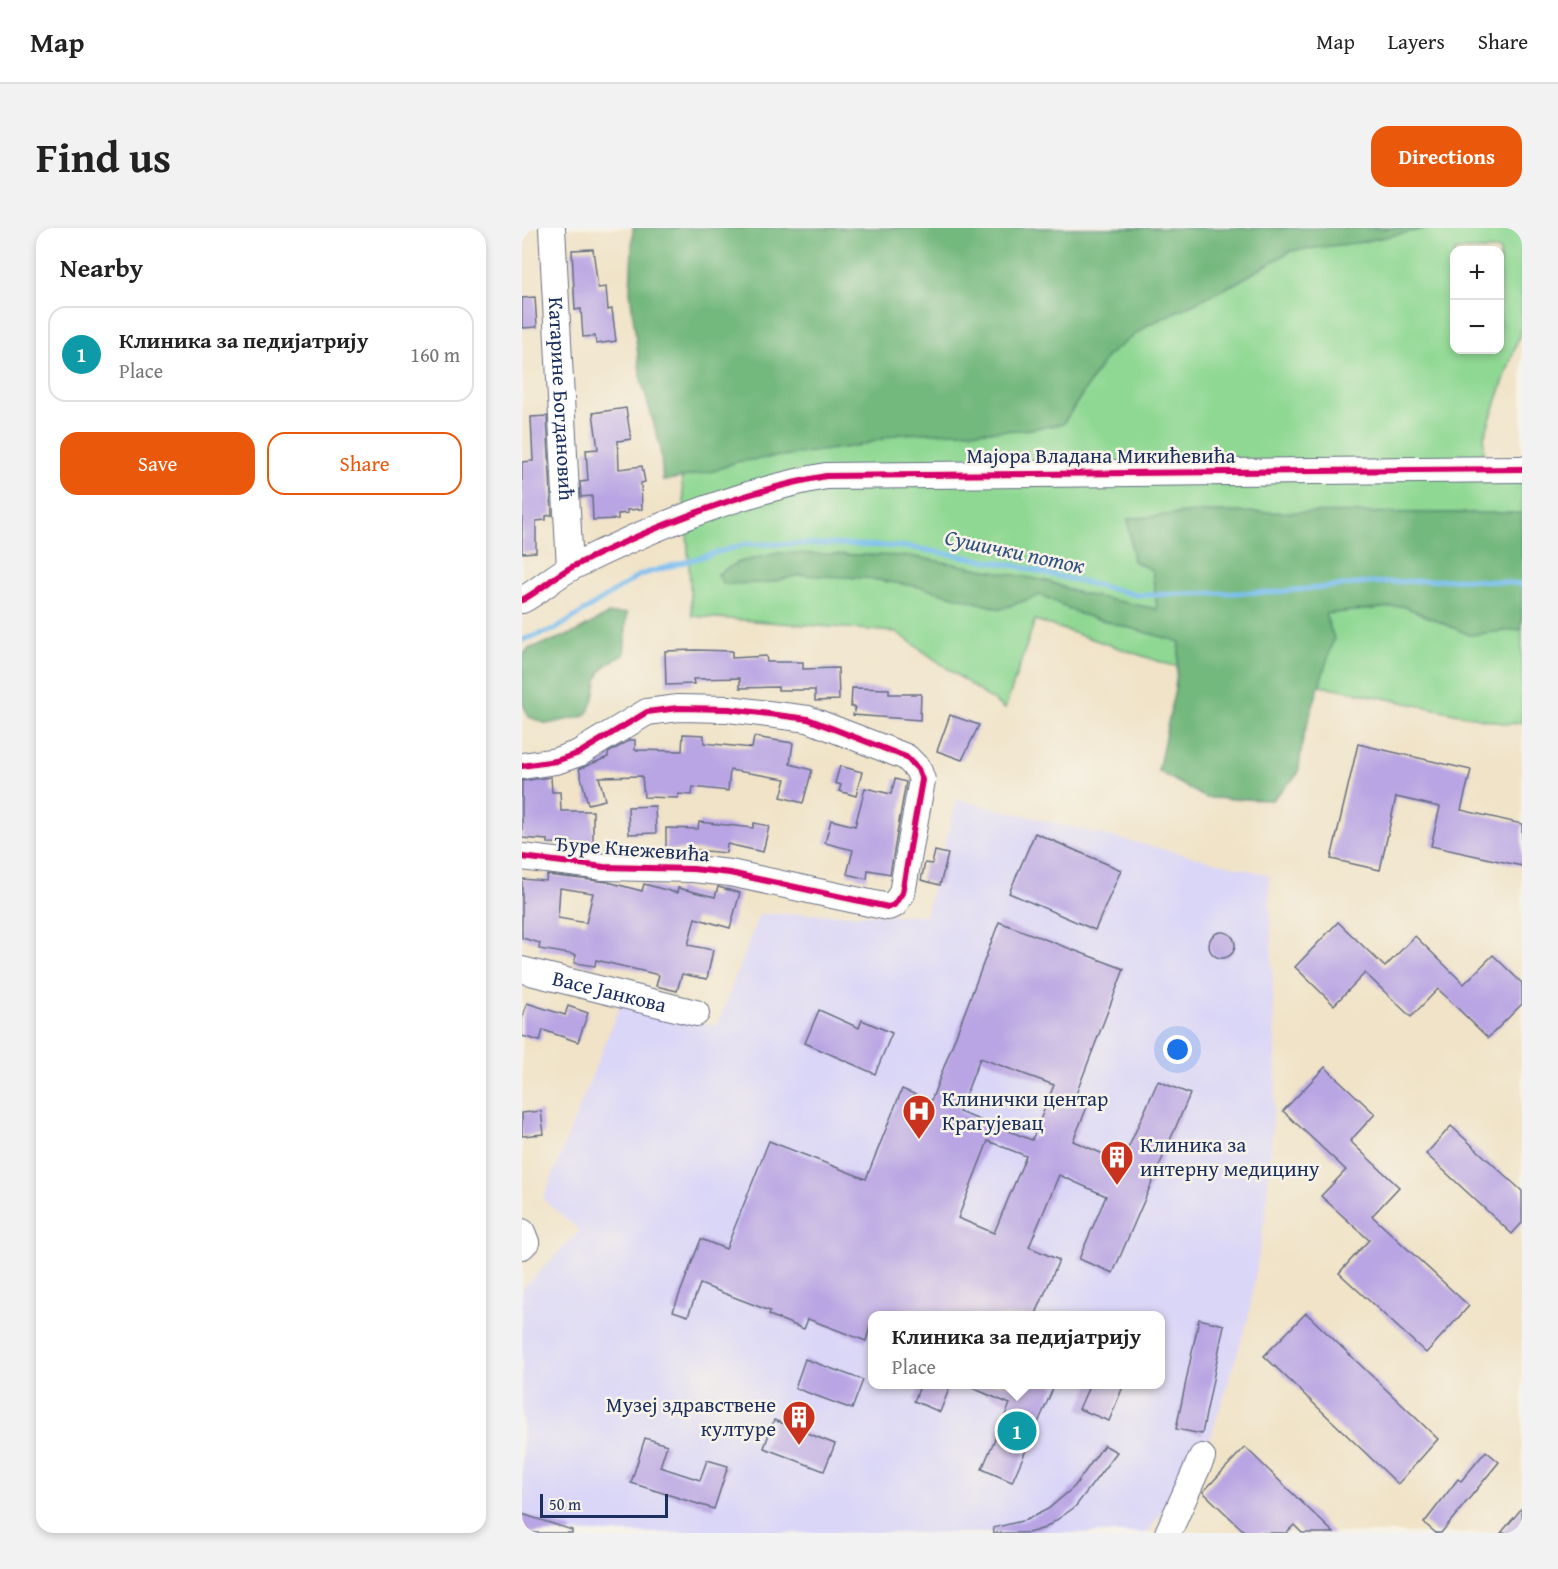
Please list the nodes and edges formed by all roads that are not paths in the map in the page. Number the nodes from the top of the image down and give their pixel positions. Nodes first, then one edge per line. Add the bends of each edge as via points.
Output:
1 (552, 228) edge
2 (1522, 469) edge
3 (570, 568) junction
4 (522, 600) edge
5 (522, 765) edge
6 (522, 857) edge
7 (522, 970) edge
8 (696, 1012) dead end
9 (522, 1232) edge
10 (522, 1246) edge
11 (1202, 1457) dead end
12 (1168, 1533) edge

1 - 3 street, Катарине Богдановић
2 - 3 street, Мајора Владана Микићевића via 826,476 751,492
3 - 4 street, Мајора Владана Микићевића
5 - 6 street, Ђуре Кнежевића via 556,761 579,753 647,712 729,709 808,719 906,758 918,769 922,780 902,893 888,907 730,873 604,867
7 - 8 street, Васе Јанкова
9 - 10 street via 526,1242
11 - 12 street

